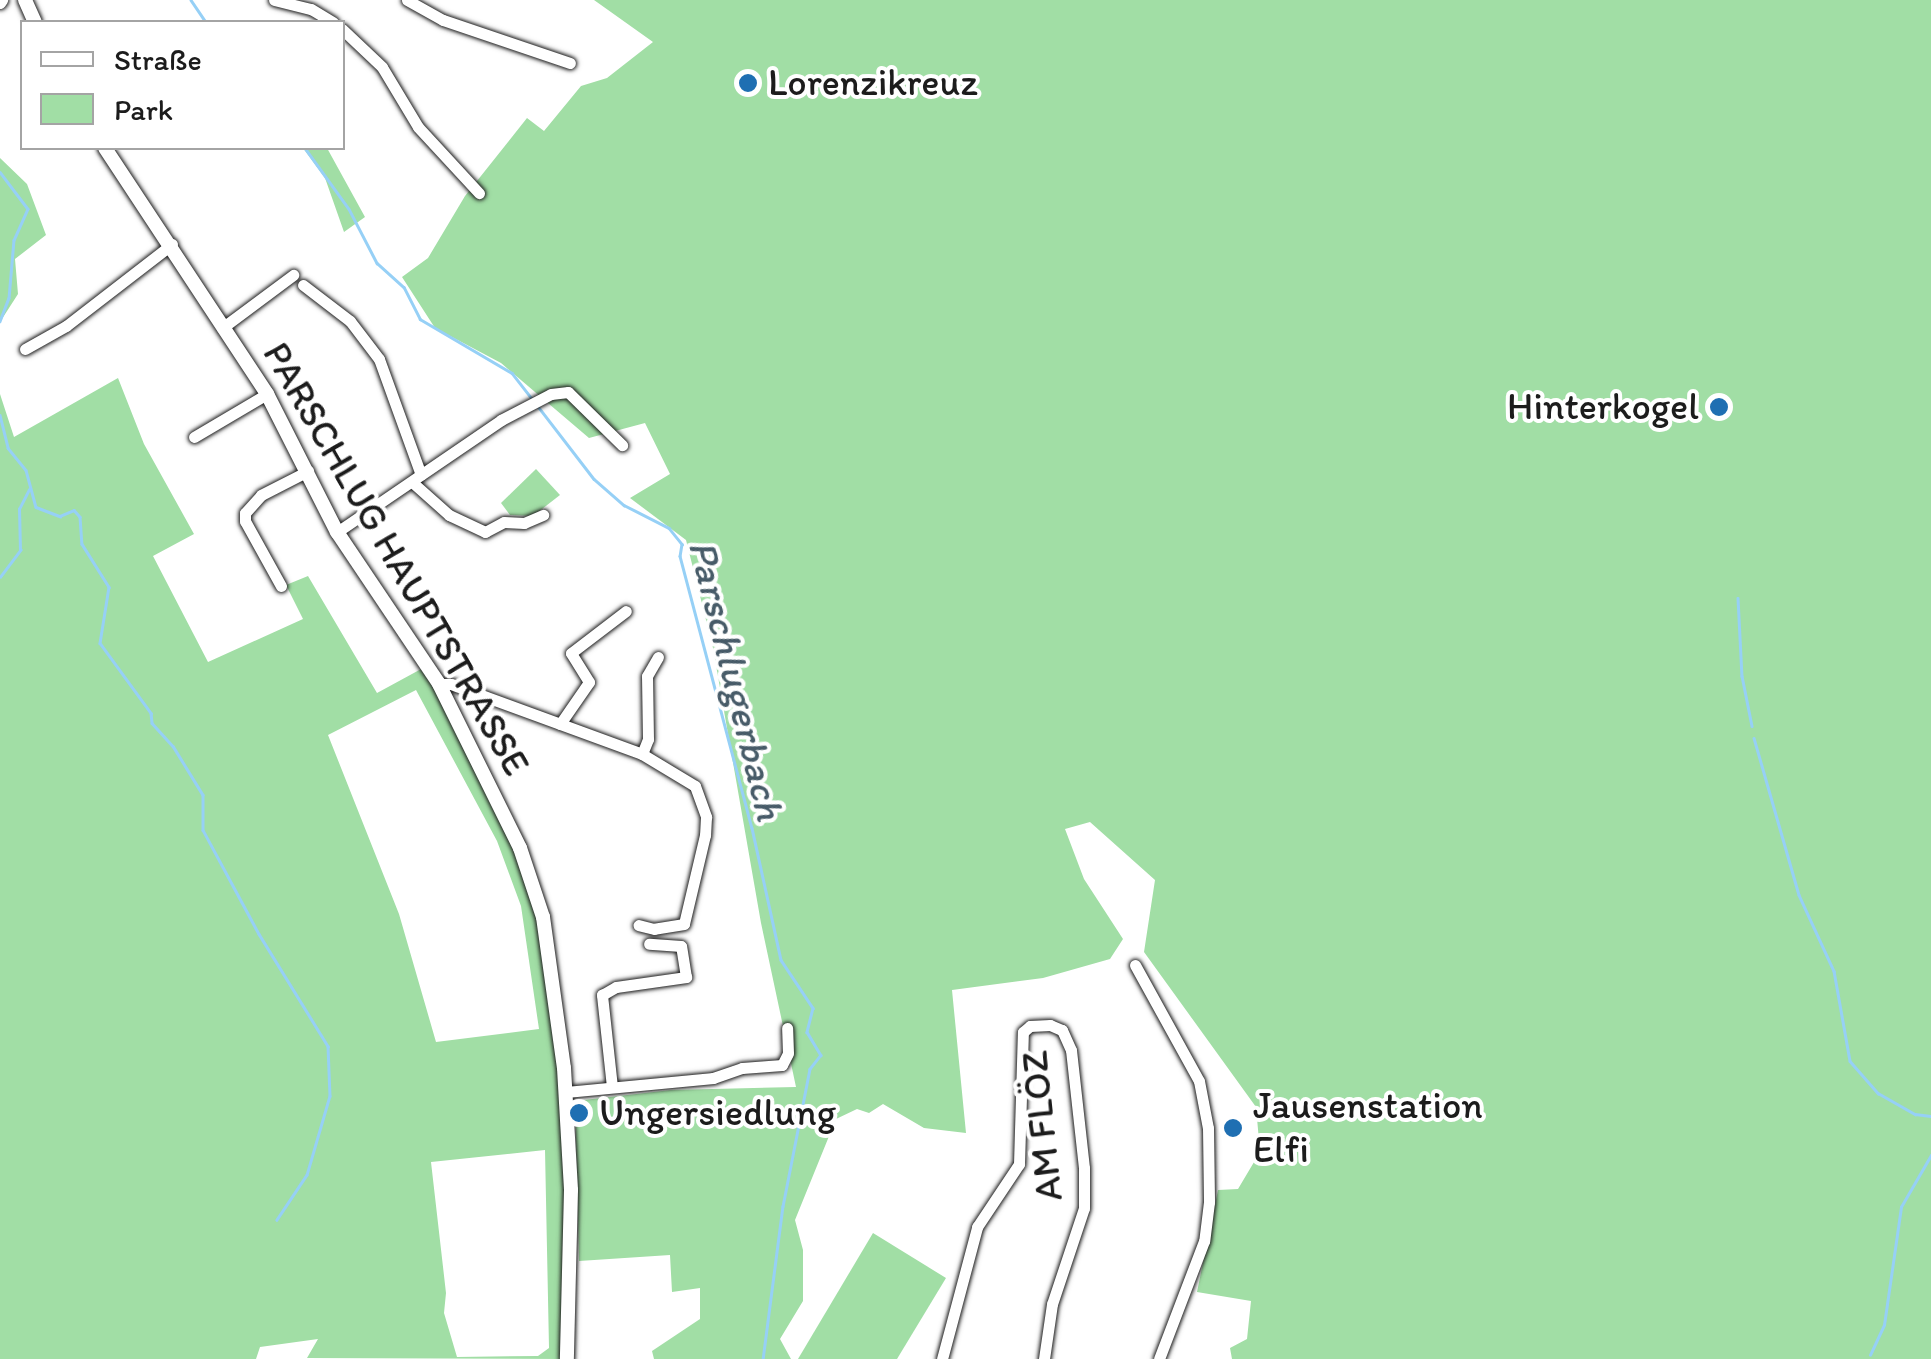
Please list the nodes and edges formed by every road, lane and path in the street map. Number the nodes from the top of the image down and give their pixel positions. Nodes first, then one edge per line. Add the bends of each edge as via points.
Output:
1 (274, 0) edge
2 (407, 0) edge
3 (330, 20) edge
4 (345, 33) edge
5 (570, 63) dead end
6 (106, 150) edge
7 (479, 193) dead end
8 (172, 244) junction
9 (222, 326) junction
10 (25, 349) dead end
11 (267, 394) junction
12 (194, 437) dead end
13 (622, 445) dead end
14 (308, 471) junction
15 (417, 478) junction
16 (543, 515) dead end
17 (337, 532) junction
18 (281, 586) dead end
19 (626, 611) dead end
20 (658, 657) dead end
21 (439, 684) junction
22 (560, 724) junction
23 (642, 754) junction
24 (638, 925) dead end
25 (650, 944) dead end
26 (1135, 966) dead end
27 (788, 1028) dead end
28 (612, 1087) junction
29 (566, 1092) junction
30 (567, 1359) edge
31 (942, 1359) edge
32 (1044, 1359) edge
33 (1159, 1359) edge

1 - 3 street
2 - 5 street via 442,20
4 - 7 street via 382,67 418,127
6 - 8 main road, PARSCHLUG HAUPTSTRASSE
8 - 9 main road, PARSCHLUG HAUPTSTRASSE
8 - 10 street via 66,326
9 - 11 main road, PARSCHLUG HAUPTSTRASSE
9 - 15 street via 298,280 350,321 379,359
11 - 12 street
11 - 14 main road, PARSCHLUG HAUPTSTRASSE
13 - 15 street via 568,392 551,394
14 - 17 main road, PARSCHLUG HAUPTSTRASSE
14 - 18 street via 260,495 245,513
15 - 16 street via 449,515 484,532
15 - 17 street
17 - 21 main road, PARSCHLUG HAUPTSTRASSE
19 - 22 street via 572,653 589,682
20 - 23 street via 647,676 648,739
21 - 22 street
21 - 29 main road, PARSCHLUG HAUPTSTRASSE via 502,806 544,917
22 - 23 street
23 - 24 street via 695,786 706,817 684,924
25 - 28 street via 680,946 686,977 602,995
26 - 33 street via 1198,1082 1208,1128 1204,1241
27 - 28 street via 782,1065
28 - 29 street
29 - 30 main road, PARSCHLUG HAUPTSTRASSE via 572,1190
31 - 32 street, AM FLÖZ via 977,1227 1019,1164 1023,1032 1050,1024 1062,1030 1071,1050 1084,1208 1052,1304

